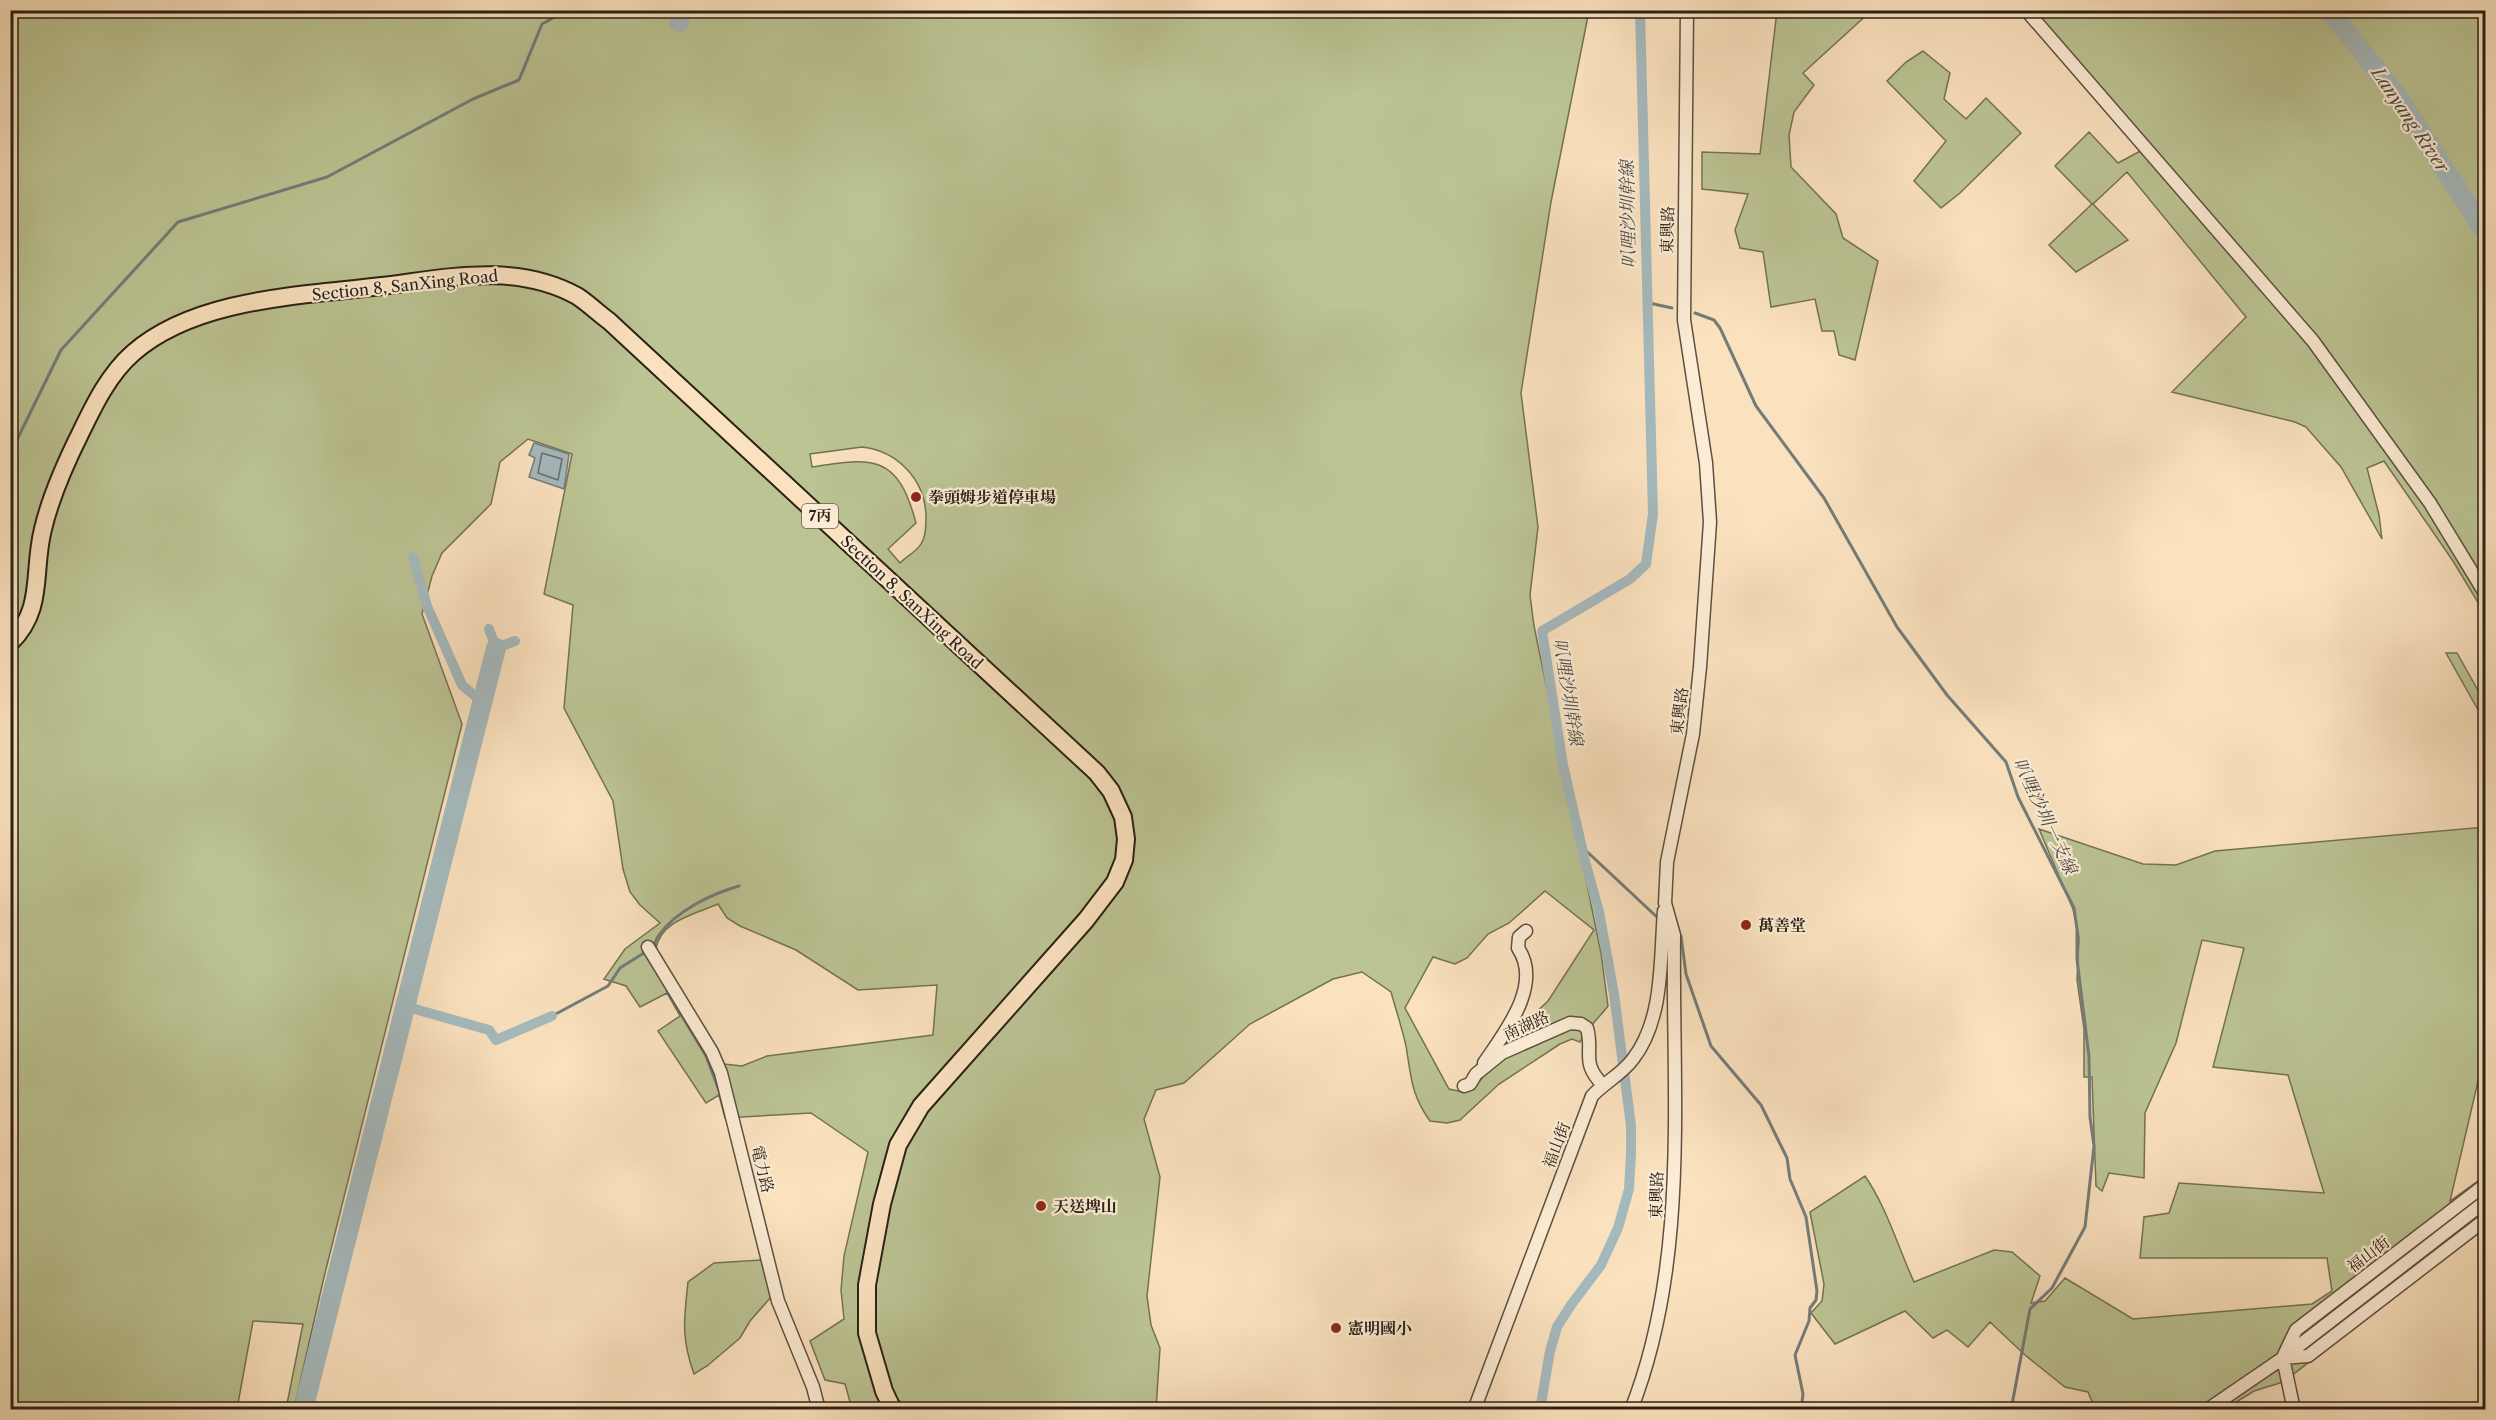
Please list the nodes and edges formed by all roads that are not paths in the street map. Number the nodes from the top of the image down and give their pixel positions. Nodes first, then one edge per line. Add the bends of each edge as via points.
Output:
1 (1687, 10) edge
2 (2026, 10) edge
3 (2486, 595) edge
4 (10, 643) edge
5 (1665, 903) junction
6 (1526, 931) dead end
7 (648, 947) dead end
8 (1476, 1074) junction
9 (1603, 1085) junction
10 (1464, 1086) dead end
11 (2486, 1184) edge
12 (2486, 1201) edge
13 (2486, 1219) edge
14 (2283, 1358) junction
15 (819, 1410) edge
16 (893, 1410) edge
17 (1474, 1410) edge
18 (1631, 1410) edge
19 (2207, 1410) edge
20 (2294, 1410) edge

1 - 5 street, 東興路 via 1684,320 1706,463 1710,522 1693,734 1667,862
2 - 3 street via 2313,341 2430,503
4 - 16 main road, Section 8, SanXing Road / 7丙 via 29,621 42,532 73,448 108,383 131,355 156,335 230,306 499,274 554,285 578,297 609,321 1097,773 1123,817 1124,860 1115,882 921,1106 898,1144 867,1285 867,1333
5 - 9 street, 福山街 via 1653,1014 1642,1046 1620,1074
5 - 18 street, 東興路 via 1674,935 1671,1230 1657,1319
6 - 8 street via 1519,937 1518,948 1526,968 1524,991 1511,1023
7 - 15 street, 電力路 via 721,1073 778,1301
8 - 9 street, 南湖路 via 1502,1053 1570,1023 1587,1028 1587,1059
8 - 10 street, 南湖路
9 - 17 street, 福山街 via 1592,1096
11 - 14 street, 福山街 via 2296,1330
12 - 14 street
13 - 14 street via 2308,1356
14 - 19 street
14 - 20 street

